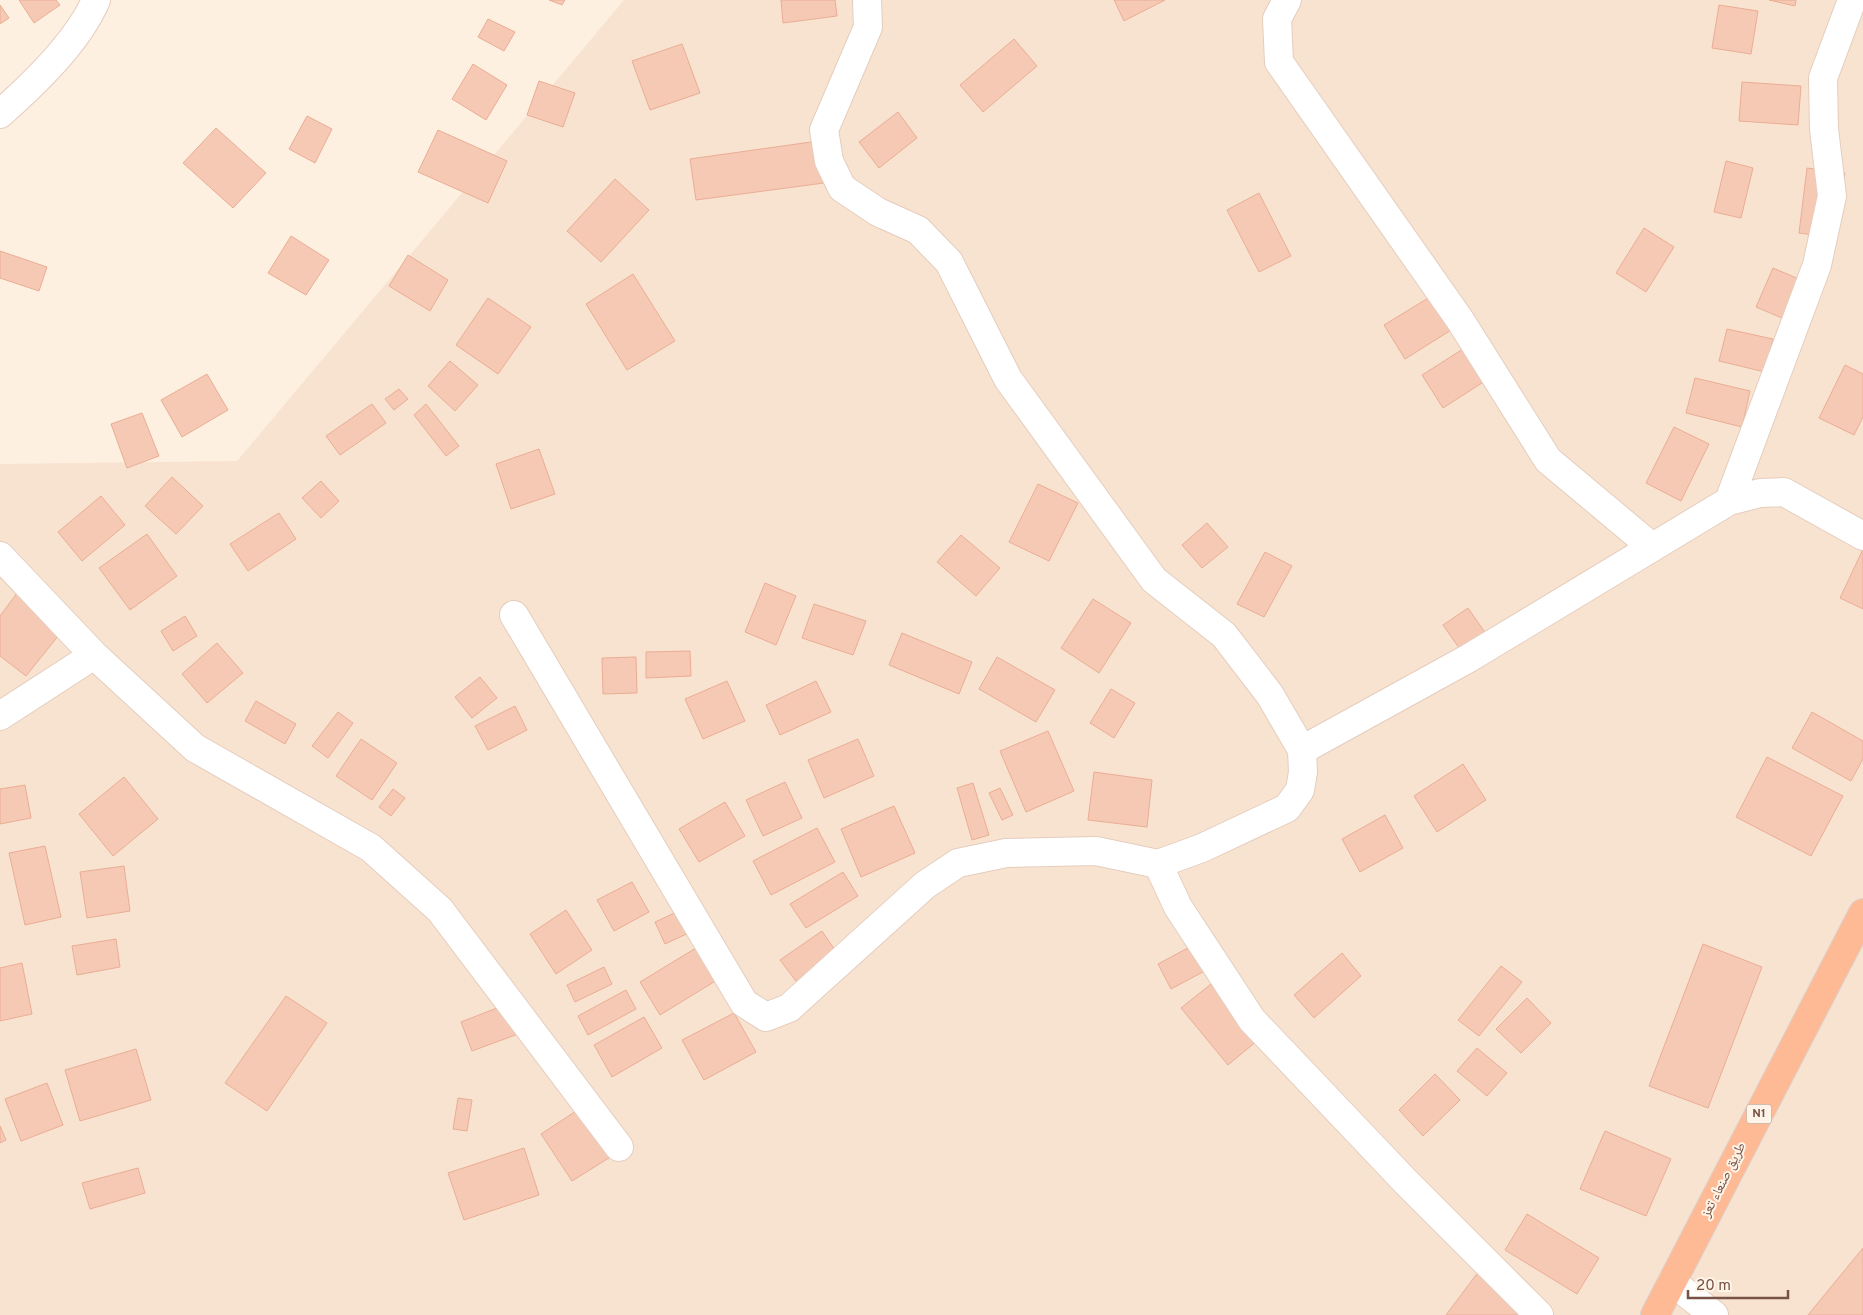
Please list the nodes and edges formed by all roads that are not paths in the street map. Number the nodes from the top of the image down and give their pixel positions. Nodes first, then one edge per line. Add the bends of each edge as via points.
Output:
1 (96, 0) edge
2 (867, 0) edge
3 (1287, 0) edge
4 (1852, 0) edge
5 (0, 114) edge
6 (1729, 501) junction
7 (1863, 536) edge
8 (1652, 547) junction
9 (0, 556) edge
10 (514, 615) dead end
11 (94, 655) junction
12 (0, 716) edge
13 (1302, 750) junction
14 (1158, 864) junction
15 (1863, 913) edge
16 (620, 1147) dead end
17 (1672, 1282) junction
18 (1539, 1315) edge
19 (1654, 1315) edge
20 (1714, 1315) edge

1 - 5 street via 90,14 36,83
2 - 13 street via 868,27 824,130 829,162 842,188 878,212 918,230 948,262 1008,379 1154,580 1224,634 1270,695
3 - 8 street via 1276,19 1279,62 1460,320 1548,460
4 - 6 street via 1823,78 1824,130 1832,196 1817,265
6 - 7 street via 1760,493 1784,492
6 - 8 street
8 - 13 street via 1469,658
9 - 11 street
10 - 14 street via 744,1003 766,1017 789,1008 925,885 958,863 1006,853 1096,851
11 - 12 street
11 - 16 street via 195,748 371,848 440,910
13 - 14 street via 1300,790 1287,808 1202,848
14 - 18 street via 1178,908 1252,1020 1406,1182
15 - 17 highway, طريق صنعاء تعز / N1
17 - 19 highway, طريق صنعاء تعز / N1
17 - 20 street

